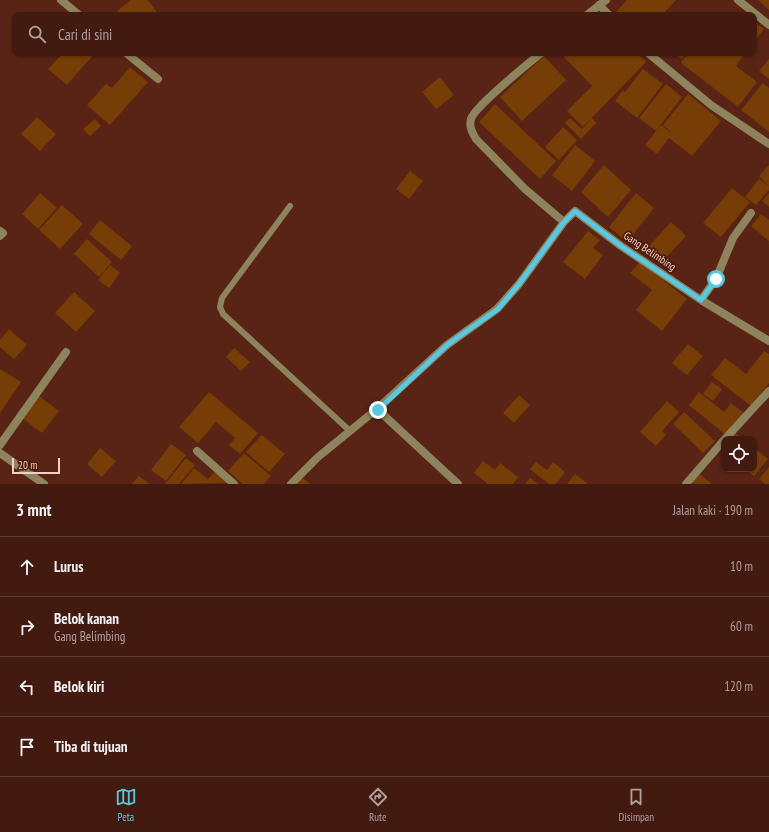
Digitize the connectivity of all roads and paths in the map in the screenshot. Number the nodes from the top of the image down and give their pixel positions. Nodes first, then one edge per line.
1 (61, 0) edge
2 (738, 0) edge
3 (603, 3) edge
4 (75, 12) edge
5 (591, 12) edge
6 (608, 12) edge
7 (752, 12) edge
8 (757, 16) edge
9 (769, 26) edge
10 (130, 56) edge
11 (537, 56) edge
12 (652, 56) edge
13 (158, 79) dead end
14 (769, 144) edge
15 (290, 206) dead end
16 (751, 213) dead end
17 (564, 222) junction
18 (0, 231) edge
19 (0, 236) edge
20 (701, 300) junction
21 (769, 341) edge
22 (66, 352) dead end
23 (769, 391) edge
24 (378, 410) junction
25 (350, 431) junction
26 (727, 436) edge
27 (721, 443) edge
28 (0, 445) edge
29 (197, 451) dead end
30 (0, 453) edge
31 (44, 484) edge
32 (234, 484) edge
33 (291, 484) edge
34 (458, 484) edge
35 (686, 484) edge

1 - 4 street
2 - 7 street
3 - 5 street
3 - 6 street
8 - 9 street
10 - 13 street
11 - 17 street
12 - 14 street
15 - 25 lane
16 - 20 street
17 - 20 street, Gang Belimbing
17 - 24 street
18 - 19 street
20 - 21 street, Gang Belimbing
22 - 28 street
23 - 26 street
24 - 25 street
24 - 34 street
25 - 33 street
27 - 35 street
29 - 32 street
30 - 31 street

